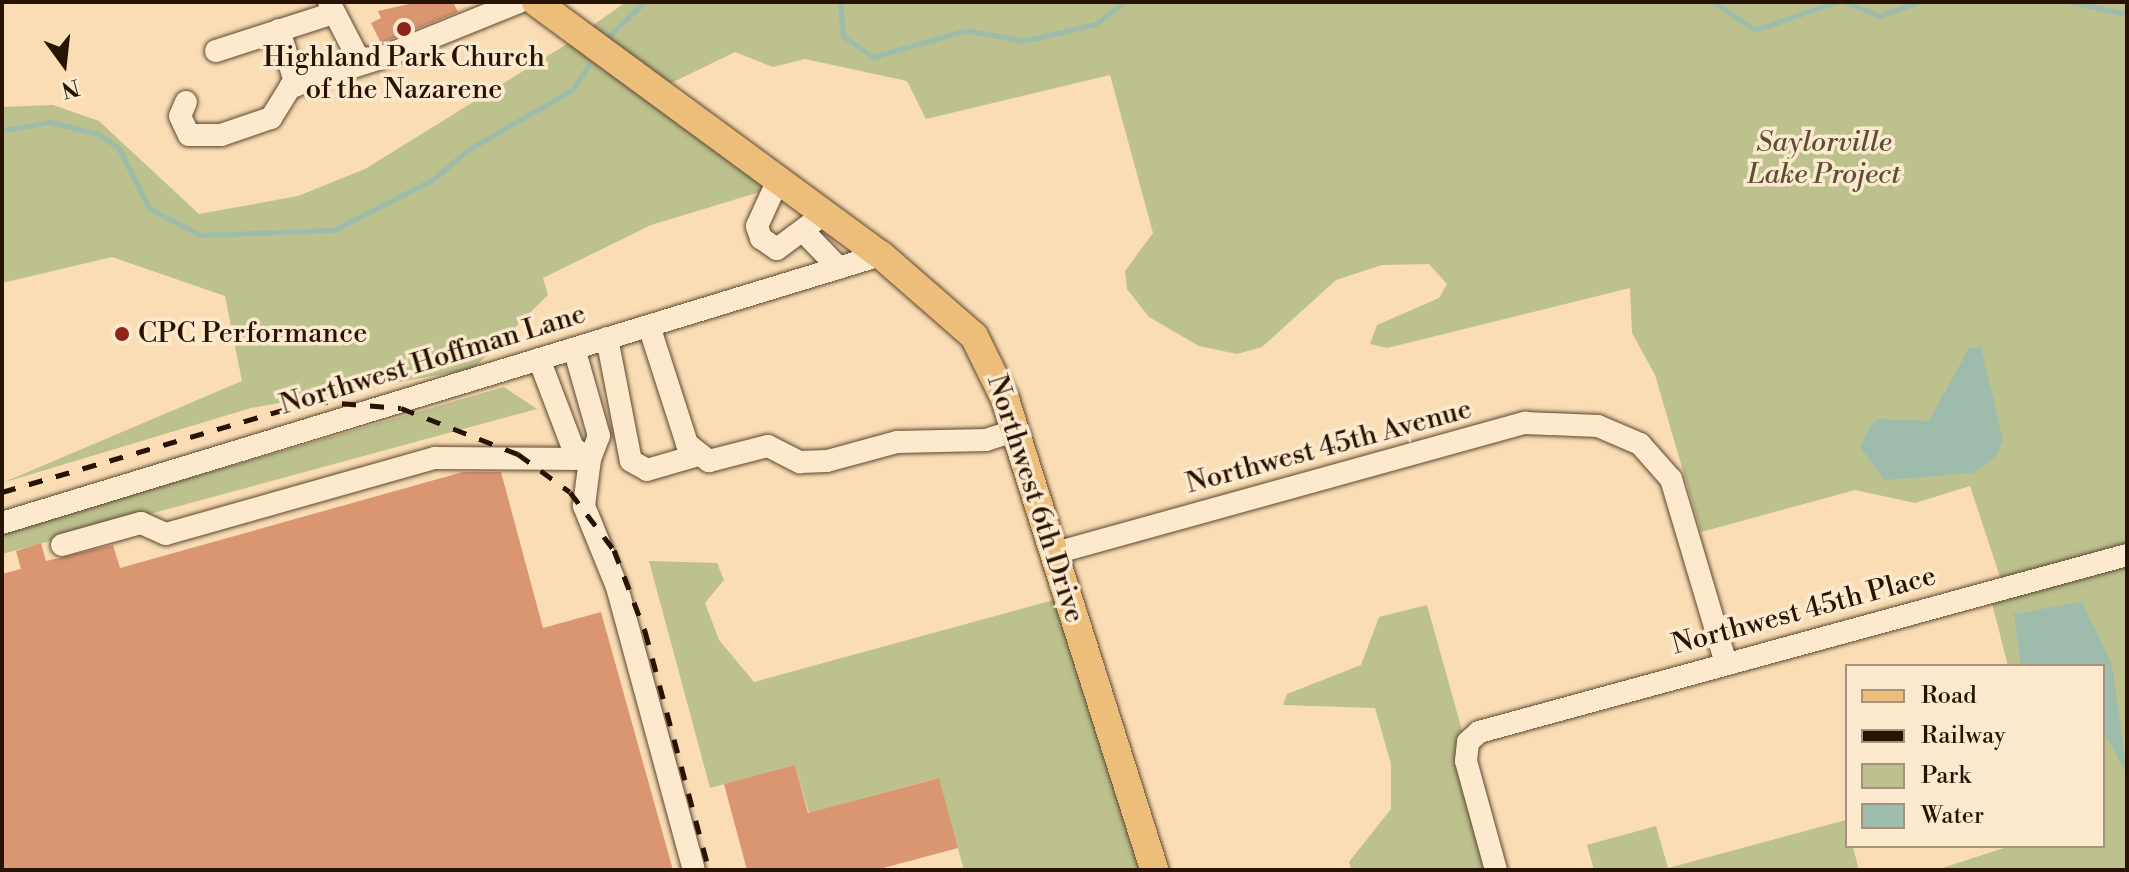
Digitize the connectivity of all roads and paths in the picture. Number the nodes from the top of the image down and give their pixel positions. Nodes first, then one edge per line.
1 (519, 2) edge
2 (536, 2) edge
3 (332, 7) edge
4 (279, 30) junction
5 (216, 51) dead end
6 (378, 59) junction
7 (296, 85) junction
8 (186, 102) dead end
9 (778, 180) junction
10 (815, 224) junction
11 (881, 255) junction
12 (839, 268) junction
13 (649, 326) junction
14 (607, 338) junction
15 (574, 348) junction
16 (539, 359) junction
17 (1016, 430) junction
18 (695, 456) junction
19 (590, 459) junction
20 (2, 523) edge
21 (62, 545) dead end
22 (1055, 553) junction
23 (2127, 555) edge
24 (1726, 664) junction
25 (694, 870) edge
26 (1154, 870) edge
27 (1496, 870) edge

1 - 6 street
2 - 9 main road, Northwest 6th Drive
3 - 4 street
3 - 6 street
4 - 5 street
4 - 7 street
6 - 7 street
7 - 8 street
9 - 10 main road, Northwest 6th Drive
9 - 10 street
10 - 11 main road, Northwest 6th Drive
10 - 12 street
11 - 12 street, Northwest Hoffman Lane
11 - 17 main road, Northwest 6th Drive
12 - 13 street, Northwest Hoffman Lane
13 - 14 street, Northwest Hoffman Lane
13 - 18 street
14 - 15 street, Northwest Hoffman Lane
14 - 18 street
15 - 16 street, Northwest Hoffman Lane
15 - 19 street
16 - 19 street
16 - 20 street, Northwest Hoffman Lane
17 - 18 street
17 - 22 main road, Northwest 6th Drive
19 - 21 street
19 - 25 street
22 - 24 street, Northwest 45th Avenue
22 - 26 main road, Northwest 6th Drive
23 - 24 street, Northwest 45th Place
24 - 27 street, Northwest 45th Place

